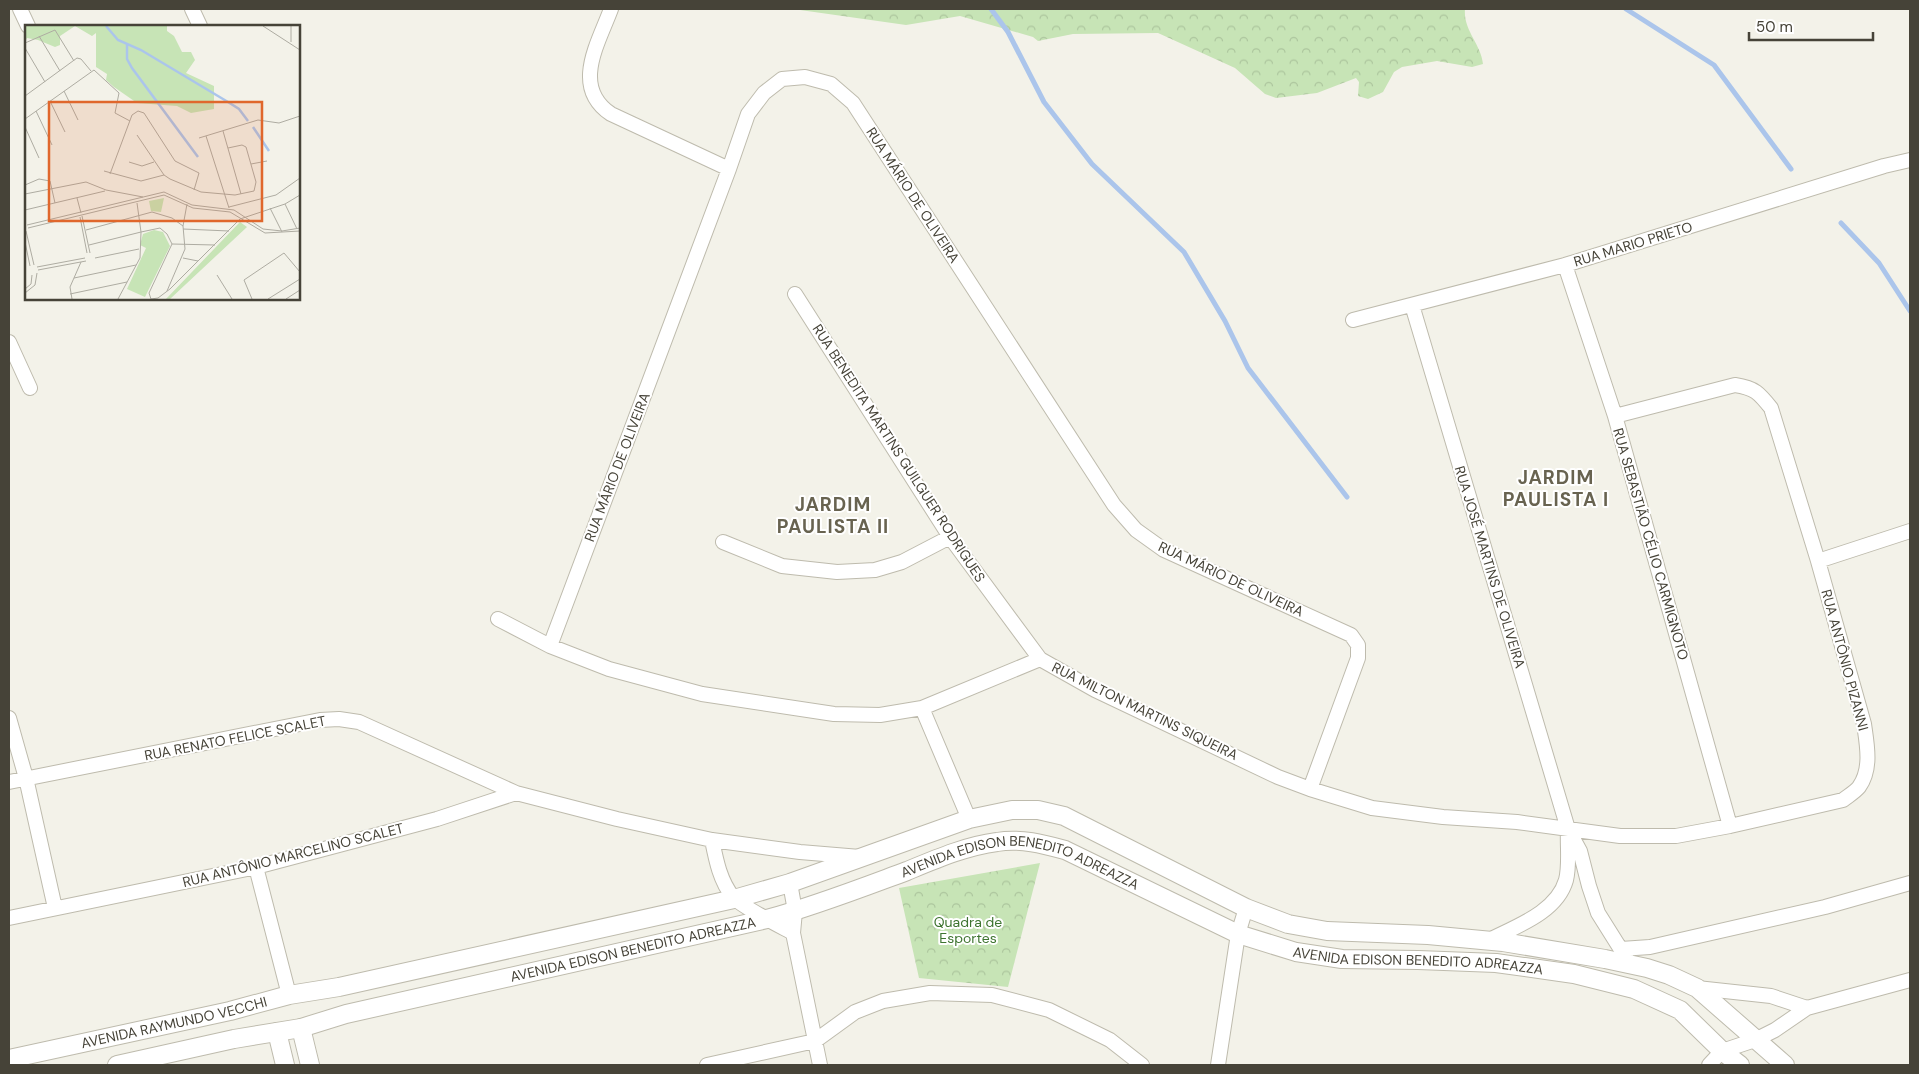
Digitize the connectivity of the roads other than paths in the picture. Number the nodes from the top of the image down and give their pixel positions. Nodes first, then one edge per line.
1 (20, 9) edge
2 (192, 9) edge
3 (611, 9) edge
4 (28, 25) edge
5 (200, 25) edge
6 (1910, 160) edge
7 (729, 169) junction
8 (1564, 265) junction
9 (795, 294) dead end
10 (1412, 305) junction
11 (1353, 320) dead end
12 (9, 342) edge
13 (30, 388) dead end
14 (1615, 416) junction
15 (1910, 531) edge
16 (950, 537) junction
17 (723, 542) dead end
18 (1818, 561) junction
19 (498, 619) dead end
20 (550, 646) junction
21 (1040, 659) junction
22 (922, 708) junction
23 (9, 718) edge
24 (26, 778) junction
25 (9, 782) edge
26 (1310, 789) junction
27 (516, 793) junction
28 (969, 820) junction
29 (1730, 826) junction
30 (1568, 829) junction
31 (712, 840) junction
32 (866, 857) junction
33 (256, 867) junction
34 (790, 883) junction
35 (1910, 883) edge
36 (734, 899) junction
37 (55, 908) junction
38 (1246, 908) junction
39 (795, 911) junction
40 (9, 918) edge
41 (767, 919) junction
42 (793, 933) junction
43 (1238, 934) junction
44 (1489, 940) junction
45 (1621, 949) junction
46 (1630, 964) junction
47 (1910, 980) edge
48 (339, 987) junction
49 (1697, 988) junction
50 (289, 995) junction
51 (1806, 1008) junction
52 (230, 1011) junction
53 (346, 1014) junction
54 (301, 1028) junction
55 (278, 1032) junction
56 (234, 1039) junction
57 (1755, 1040) junction
58 (815, 1041) junction
59 (1722, 1051) junction
60 (9, 1059) edge
61 (116, 1065) edge
62 (284, 1065) edge
63 (310, 1065) edge
64 (707, 1065) edge
65 (820, 1065) edge
66 (1142, 1065) edge
67 (1218, 1065) edge
68 (1710, 1065) edge
69 (1740, 1065) edge
70 (1786, 1065) edge

1 - 4 street
2 - 5 street
3 - 7 street
6 - 8 street, RUA MARIO PRIETO
7 - 20 street, RUA MÁRIO DE OLIVEIRA
7 - 26 street, RUA MÁRIO DE OLIVEIRA
8 - 10 street, RUA MARIO PRIETO
8 - 14 street, RUA SEBASTIÃO CÉLIO CARMIGNOTO
9 - 16 street, RUA BENEDITA MARTINS GUILGUER RODRIGUES
10 - 11 street, RUA MARIO PRIETO
10 - 30 street, RUA JOSÉ MARTINS DE OLIVEIRA
12 - 13 street
14 - 18 street, RUA ANTÔNIO PIZANNI
14 - 29 street, RUA SEBASTIÃO CÉLIO CARMIGNOTO
15 - 18 street
16 - 17 street
16 - 21 street, RUA BENEDITA MARTINS GUILGUER RODRIGUES
18 - 29 street, RUA ANTÔNIO PIZANNI
19 - 20 street, RUA MILTON MARTINS SIQUEIRA
20 - 22 street, RUA MILTON MARTINS SIQUEIRA
21 - 22 street, RUA MILTON MARTINS SIQUEIRA
21 - 26 street, RUA MILTON MARTINS SIQUEIRA
22 - 28 street
23 - 24 street
24 - 25 street, RUA RENATO FELICE SCALET
24 - 27 street, RUA RENATO FELICE SCALET
24 - 37 street
26 - 30 street, RUA MILTON MARTINS SIQUEIRA
27 - 31 street, RUA RENATO FELICE SCALET
27 - 33 street, RUA ANTÔNIO MARCELINO SCALET
28 - 32 street, AVENIDA EDISON BENEDITO ADREAZZA
28 - 38 street, AVENIDA EDISON BENEDITO ADREAZZA
29 - 30 street, RUA ANTÔNIO PIZANNI
30 - 44 street, RUA JOSÉ MARTINS DE OLIVEIRA
30 - 45 street, RUA JOSÉ MARTINS DE OLIVEIRA
31 - 32 street, RUA RENATO FELICE SCALET
31 - 36 street
32 - 34 street, AVENIDA EDISON BENEDITO ADREAZZA
33 - 37 street, RUA ANTÔNIO MARCELINO SCALET
33 - 50 street
34 - 36 street, AVENIDA EDISON BENEDITO ADREAZZA
34 - 39 street
35 - 45 street
36 - 41 street
36 - 48 street, AVENIDA EDISON BENEDITO ADREAZZA
37 - 40 street, RUA ANTÔNIO MARCELINO SCALET
38 - 43 street
38 - 44 street, AVENIDA EDISON BENEDITO ADREAZZA
39 - 41 street, AVENIDA EDISON BENEDITO ADREAZZA
39 - 42 street
39 - 43 street, AVENIDA EDISON BENEDITO ADREAZZA
41 - 42 street
41 - 53 street, AVENIDA EDISON BENEDITO ADREAZZA
42 - 58 street
43 - 59 street, AVENIDA EDISON BENEDITO ADREAZZA
43 - 67 street
44 - 46 street, AVENIDA EDISON BENEDITO ADREAZZA
45 - 46 street, RUA JOSÉ MARTINS DE OLIVEIRA
46 - 49 street, AVENIDA EDISON BENEDITO ADREAZZA
47 - 51 street
48 - 50 street, AVENIDA RAYMUNDO VECCHI
48 - 53 street
49 - 51 street
49 - 57 street, AVENIDA EDISON BENEDITO ADREAZZA
50 - 52 street, AVENIDA RAYMUNDO VECCHI
51 - 57 street
52 - 56 street
52 - 60 street, AVENIDA RAYMUNDO VECCHI
53 - 54 street, AVENIDA EDISON BENEDITO ADREAZZA
54 - 55 street, AVENIDA EDISON BENEDITO ADREAZZA
54 - 63 street
55 - 56 street
55 - 62 street
56 - 61 street
57 - 59 street
57 - 70 street, AVENIDA EDISON BENEDITO ADREAZZA
58 - 64 street
58 - 65 street
58 - 66 street
59 - 68 street
59 - 69 street, AVENIDA EDISON BENEDITO ADREAZZA

